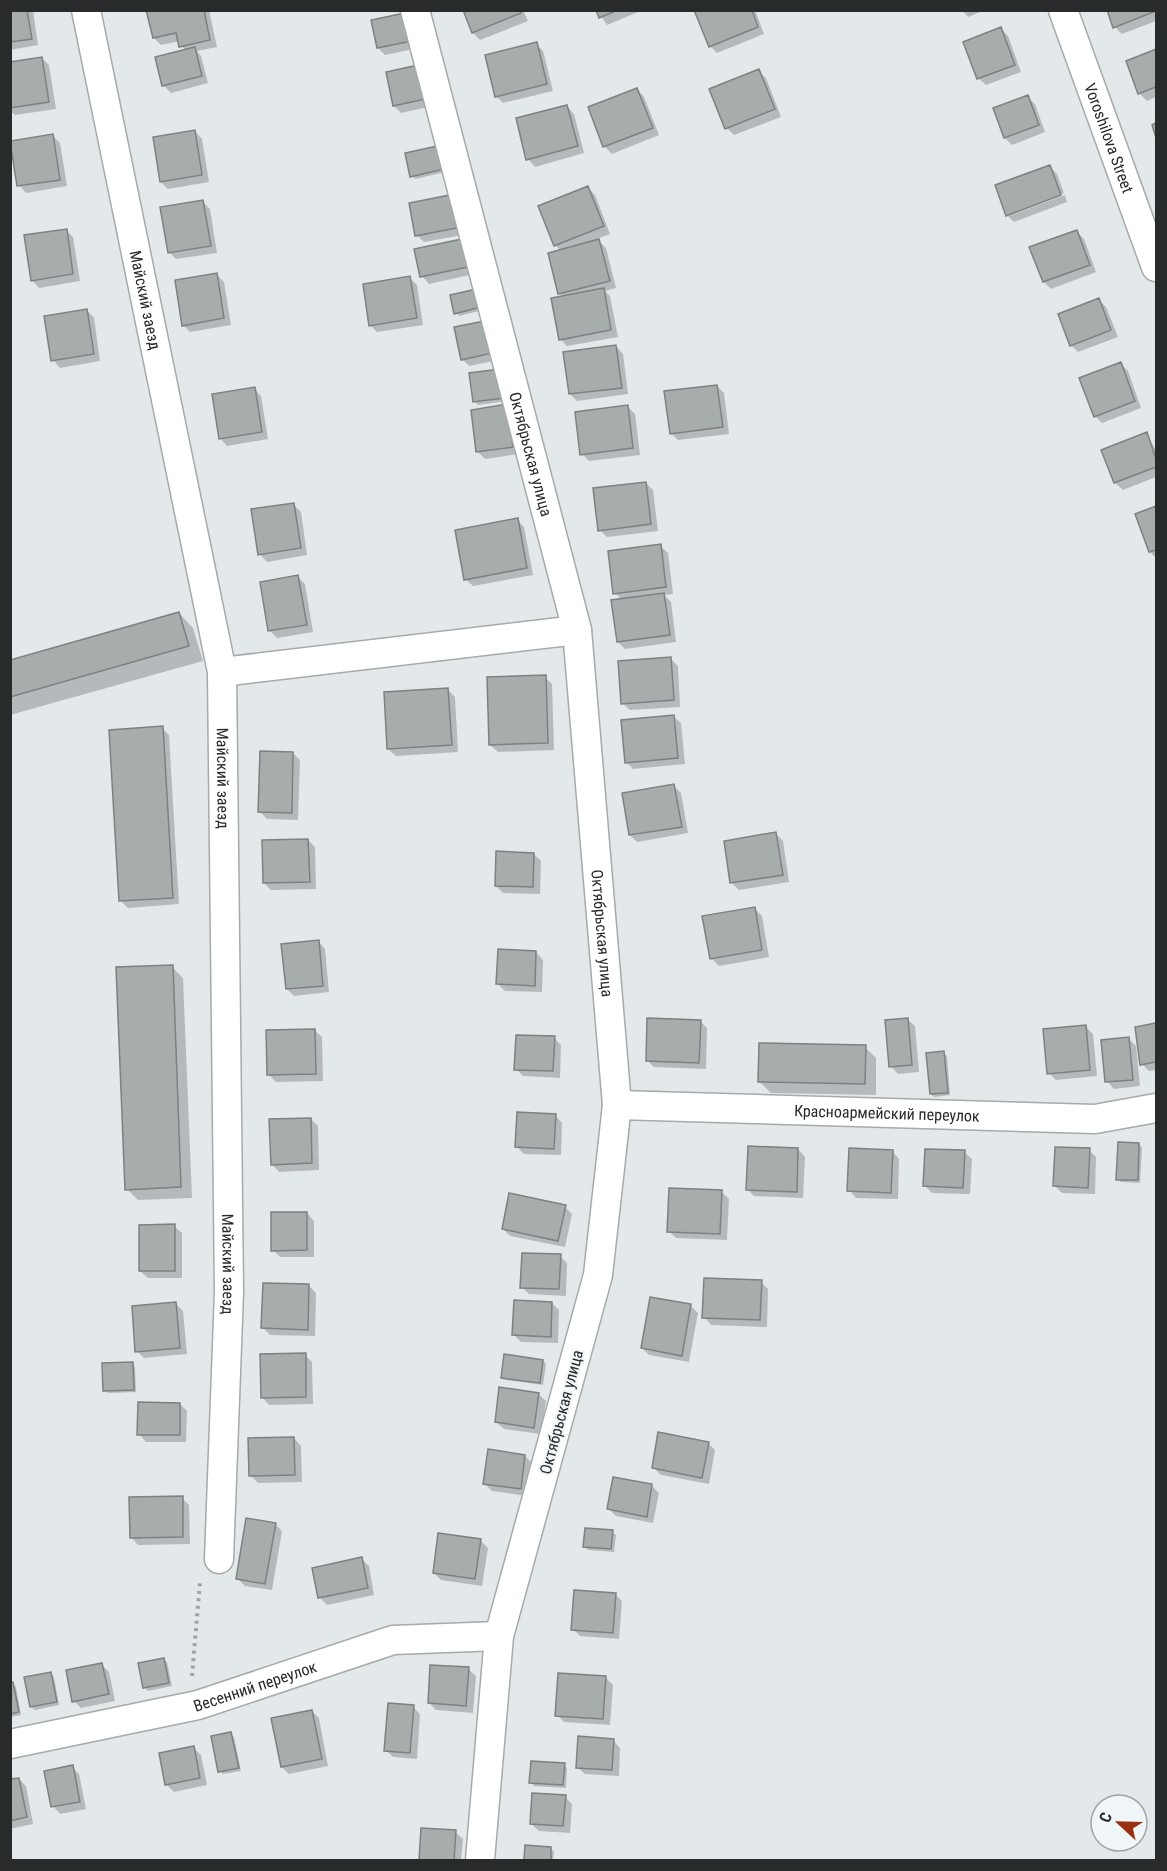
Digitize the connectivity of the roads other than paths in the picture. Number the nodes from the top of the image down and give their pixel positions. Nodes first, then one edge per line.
1 (86, 10) edge
2 (415, 10) edge
3 (1062, 10) edge
4 (1156, 267) edge
5 (577, 630) junction
6 (222, 672) junction
7 (617, 1106) junction
8 (1156, 1108) edge
9 (219, 1559) road end
10 (499, 1636) junction
11 (10, 1744) edge
12 (480, 1860) edge

1 - 6 street, Майский заезд
2 - 5 street, Октябрьская улица
3 - 4 street, Voroshilova Street
5 - 6 street
5 - 7 street, Октябрьская улица
6 - 9 street, Майский заезд
7 - 8 street, Красноармейский переулок
7 - 10 street, Октябрьская улица
10 - 11 street, Весенний переулок
10 - 12 street, Октябрьская улица

